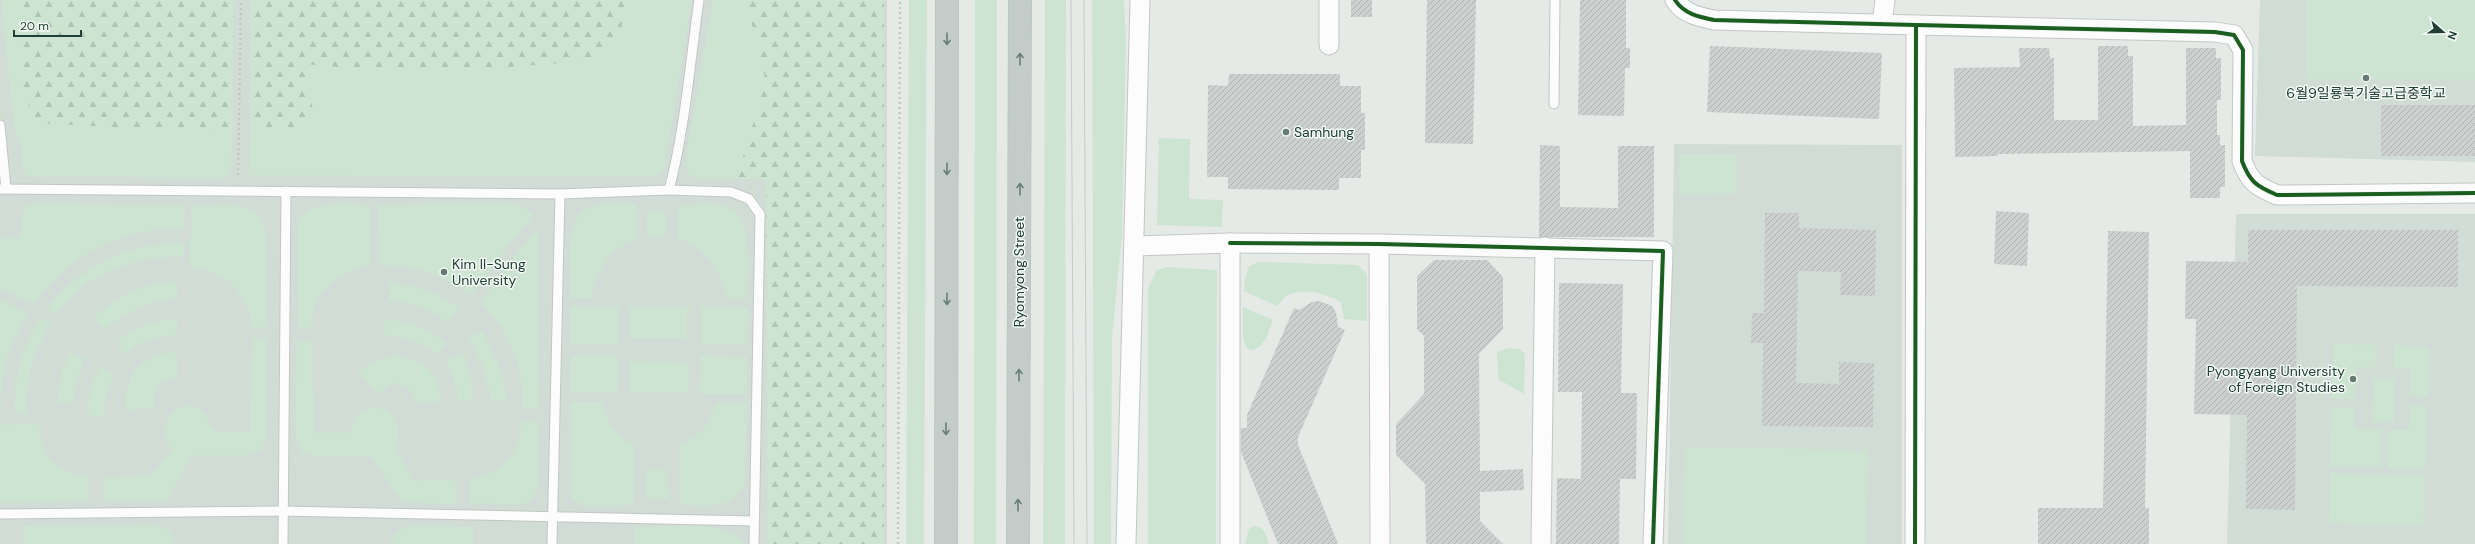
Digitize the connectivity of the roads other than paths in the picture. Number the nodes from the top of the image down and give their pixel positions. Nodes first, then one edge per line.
1 (699, 0) edge
2 (947, 0) edge
3 (1020, 0) edge
4 (1140, 0) edge
5 (1330, 0) edge
6 (1555, 0) edge
7 (1675, 0) edge
8 (1884, 0) edge
9 (1882, 24) junction
10 (1916, 25) junction
11 (1329, 45) dead end
12 (1554, 104) dead end
13 (0, 125) edge
14 (3, 189) edge
15 (669, 190) junction
16 (286, 191) junction
17 (2475, 193) edge
18 (560, 194) junction
19 (1230, 243) junction
20 (1379, 244) junction
21 (1135, 246) junction
22 (1545, 248) junction
23 (282, 512) junction
24 (0, 514) edge
25 (552, 515) junction
26 (754, 521) junction
27 (282, 544) edge
28 (552, 544) edge
29 (754, 544) edge
30 (946, 544) edge
31 (1018, 544) edge
32 (1126, 544) edge
33 (1230, 544) edge
34 (1380, 544) edge
35 (1542, 544) edge
36 (1653, 544) edge
37 (1916, 544) edge

1 - 15 lane
2 -> 30 highway
31 -> 3 highway, Ryomyong Street
4 - 21 street
5 - 11 street
6 - 12 lane
7 - 9 street
8 - 9 street
9 - 10 street
10 - 17 street
10 - 37 street
13 - 14 lane
14 - 16 lane
15 - 18 lane
15 - 26 lane
16 - 18 lane
16 - 23 lane
18 - 25 lane
19 - 20 street
19 - 21 street
19 - 33 street
20 - 22 street
20 - 34 street
21 - 32 street
22 - 35 street
22 - 36 street
23 - 24 lane
23 - 25 lane
23 - 27 lane
25 - 26 lane
25 - 28 lane
26 - 29 lane

